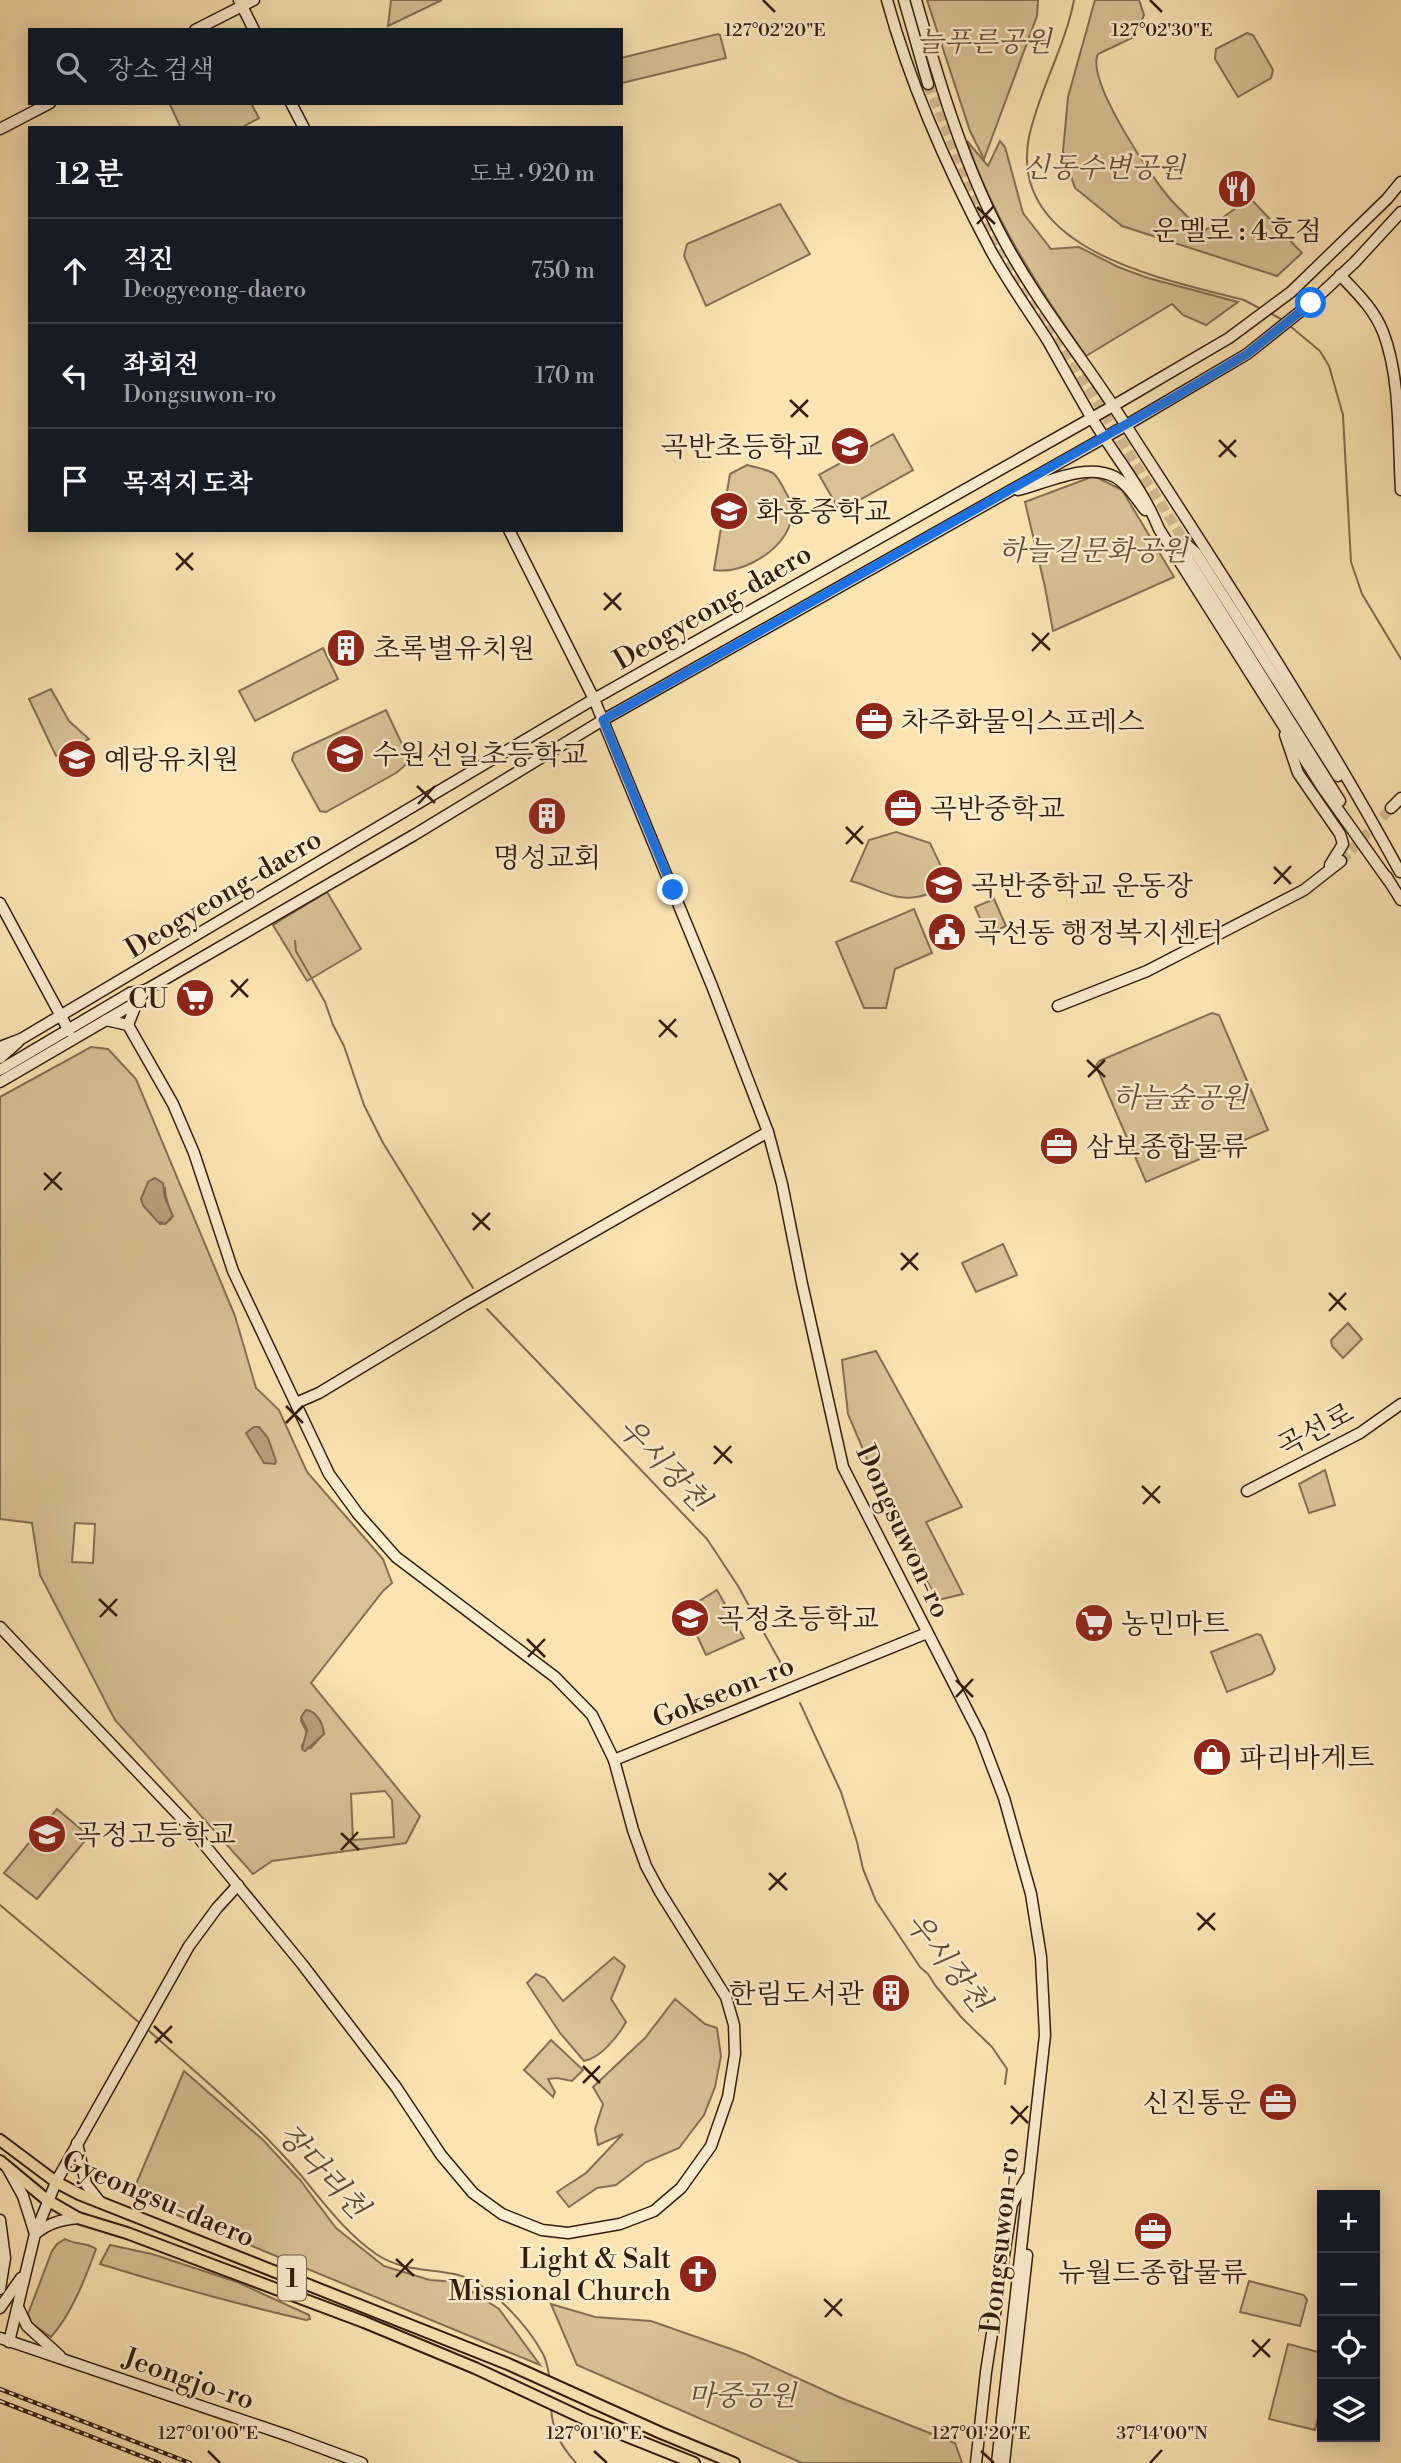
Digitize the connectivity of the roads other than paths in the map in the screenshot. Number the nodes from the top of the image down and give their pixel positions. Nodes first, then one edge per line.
1 (254, 0) edge
2 (887, 0) edge
3 (904, 0) edge
4 (916, 0) edge
5 (240, 3) edge
6 (198, 28) edge
7 (253, 28) edge
8 (928, 84) tunnel mouth
9 (46, 105) edge
10 (292, 105) edge
11 (303, 126) edge
12 (0, 129) edge
13 (1401, 183) edge
14 (1401, 212) edge
15 (1340, 275) junction
16 (1113, 406) junction
17 (1092, 418) junction
18 (1125, 426) junction
19 (1104, 437) junction
20 (1401, 490) edge
21 (1004, 493) junction
22 (1159, 529) junction
23 (510, 532) edge
24 (594, 699) junction
25 (1279, 718) junction
26 (603, 720) junction
27 (1401, 798) edge
28 (1391, 808) tunnel mouth
29 (1341, 861) tunnel mouth
30 (1401, 873) edge
31 (1322, 876) junction
32 (1388, 880) junction
33 (1401, 900) edge
34 (0, 903) edge
35 (146, 990) junction
36 (136, 1002) junction
37 (1058, 1006) dead end
38 (60, 1015) junction
39 (106, 1020) junction
40 (128, 1025) junction
41 (69, 1031) junction
42 (21, 1039) junction
43 (0, 1046) edge
44 (0, 1058) edge
45 (0, 1070) edge
46 (0, 1082) edge
47 (768, 1132) junction
48 (296, 1403) junction
49 (1401, 1404) edge
50 (1247, 1491) dead end
51 (0, 1627) edge
52 (927, 1633) junction
53 (614, 1760) junction
54 (239, 1885) junction
55 (0, 2140) edge
56 (77, 2143) junction
57 (3, 2164) edge
58 (1030, 2171) junction
59 (56, 2182) junction
60 (47, 2200) junction
61 (100, 2203) junction
62 (78, 2218) junction
63 (0, 2220) edge
64 (35, 2234) junction
65 (26, 2272) junction
66 (0, 2289) edge
67 (18, 2306) junction
68 (0, 2308) edge
69 (5, 2340) edge
70 (65, 2361) junction
71 (362, 2463) edge
72 (694, 2463) edge
73 (734, 2463) edge
74 (976, 2463) edge
75 (997, 2463) edge
76 (1004, 2463) edge

1 - 5 main road
2 - 17 main road
3 - 8 main road
4 - 16 main road
5 - 6 main road
5 - 7 main road
9 - 12 main road
10 - 11 main road
13 - 16 main road, Deogyeong-daero
14 - 15 main road, Deogyeong-daero
15 - 18 main road, Deogyeong-daero
15 - 20 main road
16 - 17 main road, Deogyeong-daero
16 - 18 main road
17 - 19 main road
17 - 24 main road, Deogyeong-daero
18 - 19 main road, Deogyeong-daero
18 - 30 main road
19 - 21 main road, Deogyeong-daero
19 - 22 main road
21 - 22 main road
21 - 26 main road, Deogyeong-daero
22 - 25 main road
23 - 24 main road, Dongsuwon-ro
24 - 26 main road, Dongsuwon-ro
24 - 38 main road, Deogyeong-daero
25 - 31 main road
25 - 32 main road
26 - 35 main road, Deogyeong-daero
26 - 47 main road, Dongsuwon-ro
27 - 28 main road
29 - 31 main road
30 - 32 main road
31 - 37 main road
32 - 33 main road
34 - 38 main road
35 - 36 main road, Deogyeong-daero
35 - 41 main road, Deogyeong-daero
36 - 39 main road, Deogyeong-daero
36 - 40 main road
38 - 41 main road
38 - 42 main road, Deogyeong-daero
39 - 40 main road
39 - 46 main road, Deogyeong-daero
40 - 48 main road
41 - 45 main road, Deogyeong-daero
42 - 43 main road, Deogyeong-daero
42 - 44 main road, Deogyeong-daero
47 - 48 main road
47 - 52 main road, Dongsuwon-ro
48 - 53 main road
49 - 50 main road, 곡선로
51 - 54 main road
52 - 53 main road, Gokseon-ro
52 - 58 main road, Dongsuwon-ro
53 - 54 main road
54 - 56 main road
55 - 59 main road, Gyeongsu-daero / 1
56 - 59 main road
56 - 61 main road
57 - 60 main road, Gyeongsu-daero / 1
57 - 64 main road
58 - 74 main road
58 - 75 main road, Dongsuwon-ro
58 - 76 main road
59 - 60 main road
59 - 61 main road, Gyeongsu-daero / 1
60 - 62 main road, Gyeongsu-daero / 1
60 - 64 main road
61 - 73 main road, Gyeongsu-daero / 1
62 - 64 main road
62 - 72 main road, Gyeongsu-daero / 1
63 - 66 main road
64 - 65 main road
65 - 67 main road
65 - 68 main road
67 - 69 main road
67 - 70 main road
69 - 70 main road, Jeongjo-ro
70 - 71 main road, Jeongjo-ro

